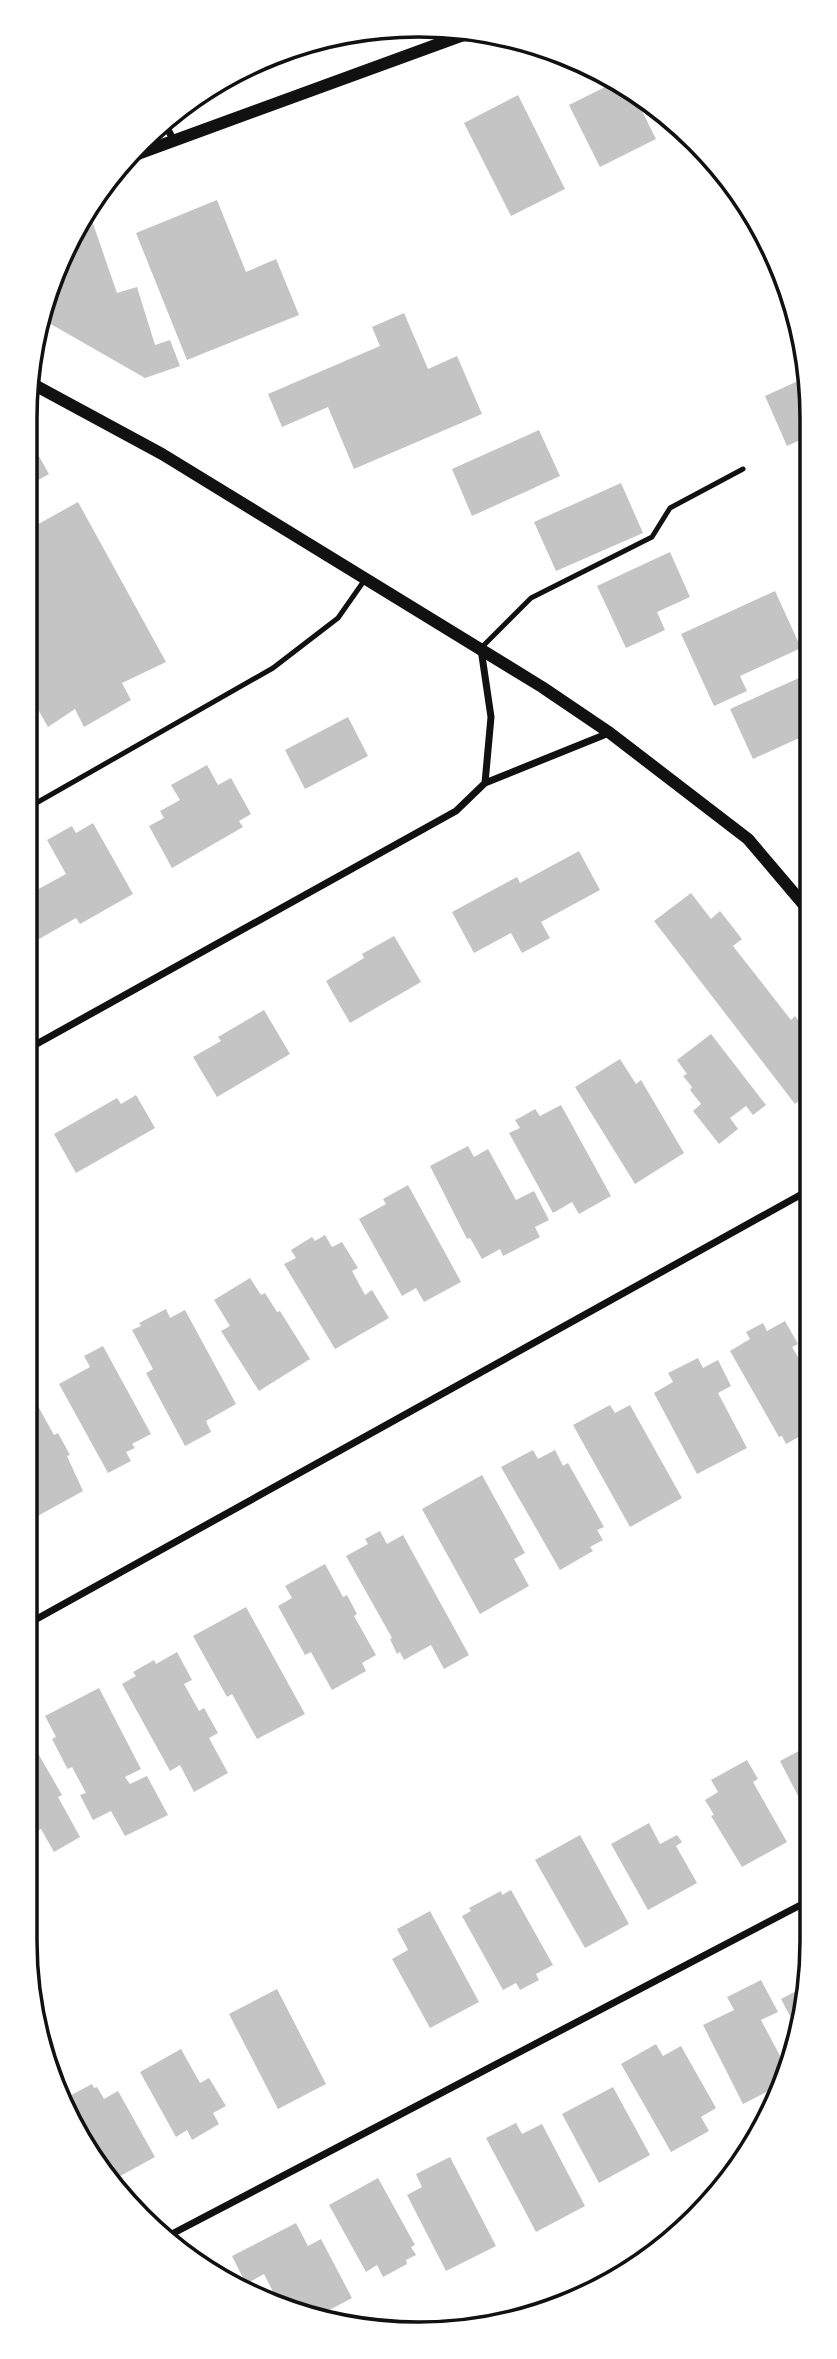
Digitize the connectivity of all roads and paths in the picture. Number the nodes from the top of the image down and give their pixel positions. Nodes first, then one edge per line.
1 (453, 39) edge
2 (168, 130) edge
3 (174, 141) junction
4 (148, 150) edge
5 (39, 387) edge
6 (743, 469) dead end
7 (366, 578) junction
8 (481, 649) junction
9 (610, 733) junction
10 (485, 783) junction
11 (37, 803) edge
12 (800, 900) edge
13 (37, 1044) edge
14 (800, 1195) edge
15 (37, 1619) edge
16 (800, 1905) edge
17 (173, 2233) edge

1 - 3 street
2 - 3 street
3 - 4 street
5 - 7 street
6 - 8 lane
7 - 8 street
7 - 11 lane
8 - 9 street
8 - 10 street
9 - 10 street
9 - 12 street
10 - 13 street
14 - 15 street
16 - 17 street

